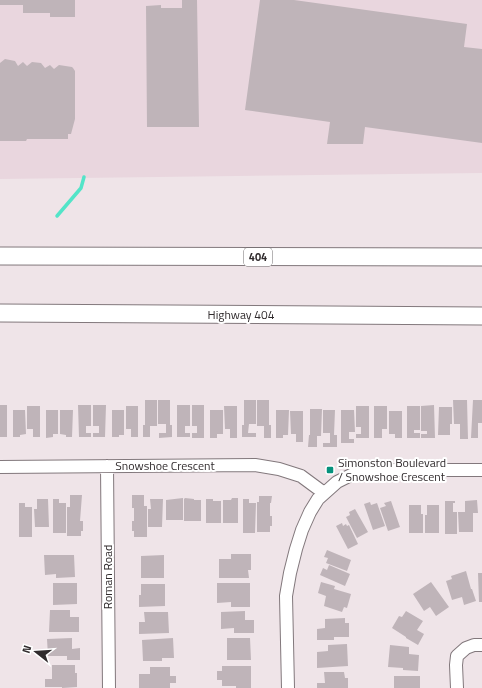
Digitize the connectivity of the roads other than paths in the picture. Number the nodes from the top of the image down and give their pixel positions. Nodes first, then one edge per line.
1 (0, 256) edge
2 (482, 257) edge
3 (0, 313) edge
4 (482, 316) edge
5 (108, 466) junction
6 (0, 467) edge
7 (482, 470) edge
8 (324, 493) junction
9 (482, 645) edge
10 (109, 688) edge
11 (288, 688) edge
12 (457, 688) edge

1 - 2 highway, 404
3 - 4 highway, Highway 404
5 - 6 street, Snowshoe Crescent
5 - 8 street, Snowshoe Crescent
5 - 10 street, Roman Road
7 - 8 street
8 - 11 street
9 - 12 street

